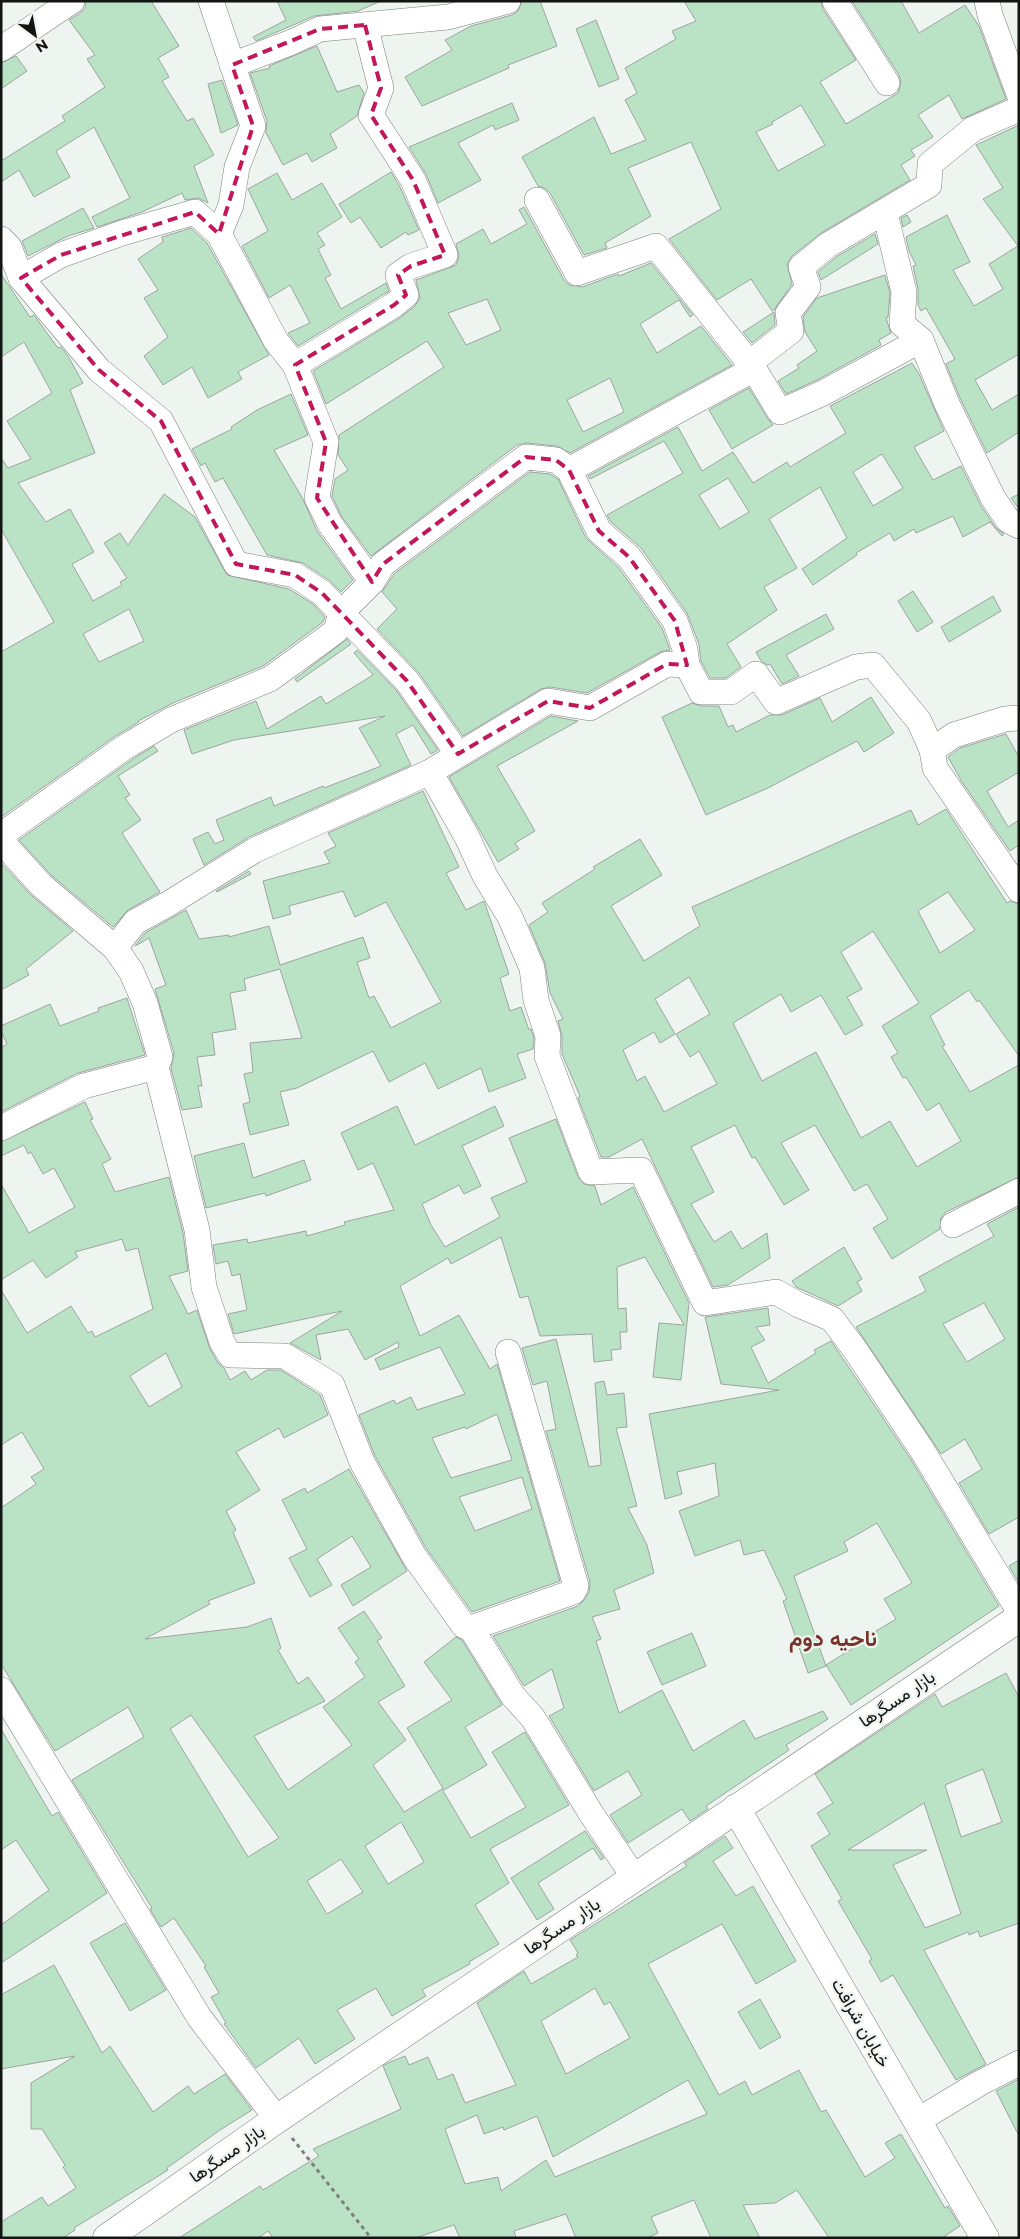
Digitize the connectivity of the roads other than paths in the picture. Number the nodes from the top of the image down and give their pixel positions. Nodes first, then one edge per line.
1 (72, 1) edge
2 (210, 1) edge
3 (508, 1) edge
4 (835, 1) edge
5 (987, 1) edge
6 (365, 25) junction
7 (1, 49) edge
8 (232, 65) junction
9 (887, 83) dead end
10 (1019, 94) edge
11 (1019, 109) edge
12 (537, 200) dead end
13 (885, 212) junction
14 (219, 234) junction
15 (1, 239) edge
16 (21, 278) junction
17 (922, 340) junction
18 (295, 364) junction
19 (754, 369) junction
20 (569, 470) junction
21 (1019, 526) edge
22 (372, 582) junction
23 (341, 613) junction
24 (687, 664) junction
25 (1019, 718) edge
26 (932, 750) junction
27 (458, 754) junction
28 (430, 772) junction
29 (1, 835) edge
30 (1, 841) edge
31 (1019, 890) edge
32 (115, 948) junction
33 (156, 1067) junction
34 (1, 1128) edge
35 (1019, 1191) edge
36 (953, 1225) dead end
37 (508, 1352) dead end
38 (1019, 1611) edge
39 (1019, 1618) edge
40 (471, 1628) junction
41 (1, 1690) edge
42 (736, 1808) junction
43 (634, 1877) junction
44 (1019, 2063) edge
45 (277, 2119) junction
46 (917, 2121) junction
47 (107, 2238) edge
48 (985, 2238) edge

1 - 7 street
2 - 8 street
3 - 6 street
4 - 9 street
5 - 10 street
6 - 8 street
6 - 18 street
8 - 14 street
11 - 13 street
12 - 19 street
13 - 17 street
13 - 19 street
14 - 16 street
14 - 18 street
15 - 16 street
16 - 23 street
17 - 19 street
17 - 21 street
18 - 22 street
19 - 20 street
20 - 22 street
20 - 24 street
22 - 23 street
23 - 27 street
23 - 29 street
24 - 26 street
24 - 27 street
25 - 26 street
26 - 31 street
27 - 28 street
28 - 32 street
28 - 38 street
30 - 32 street
32 - 33 street
33 - 34 street
33 - 40 street
35 - 36 street
37 - 40 street
39 - 42 street, بازار مسگرها
40 - 43 street
41 - 45 street
42 - 43 street, بازار مسگرها
42 - 46 street, خیابان شرافت
43 - 45 street, بازار مسگرها
44 - 46 street
45 - 47 street, بازار مسگرها
46 - 48 street, خیابان شرافت

